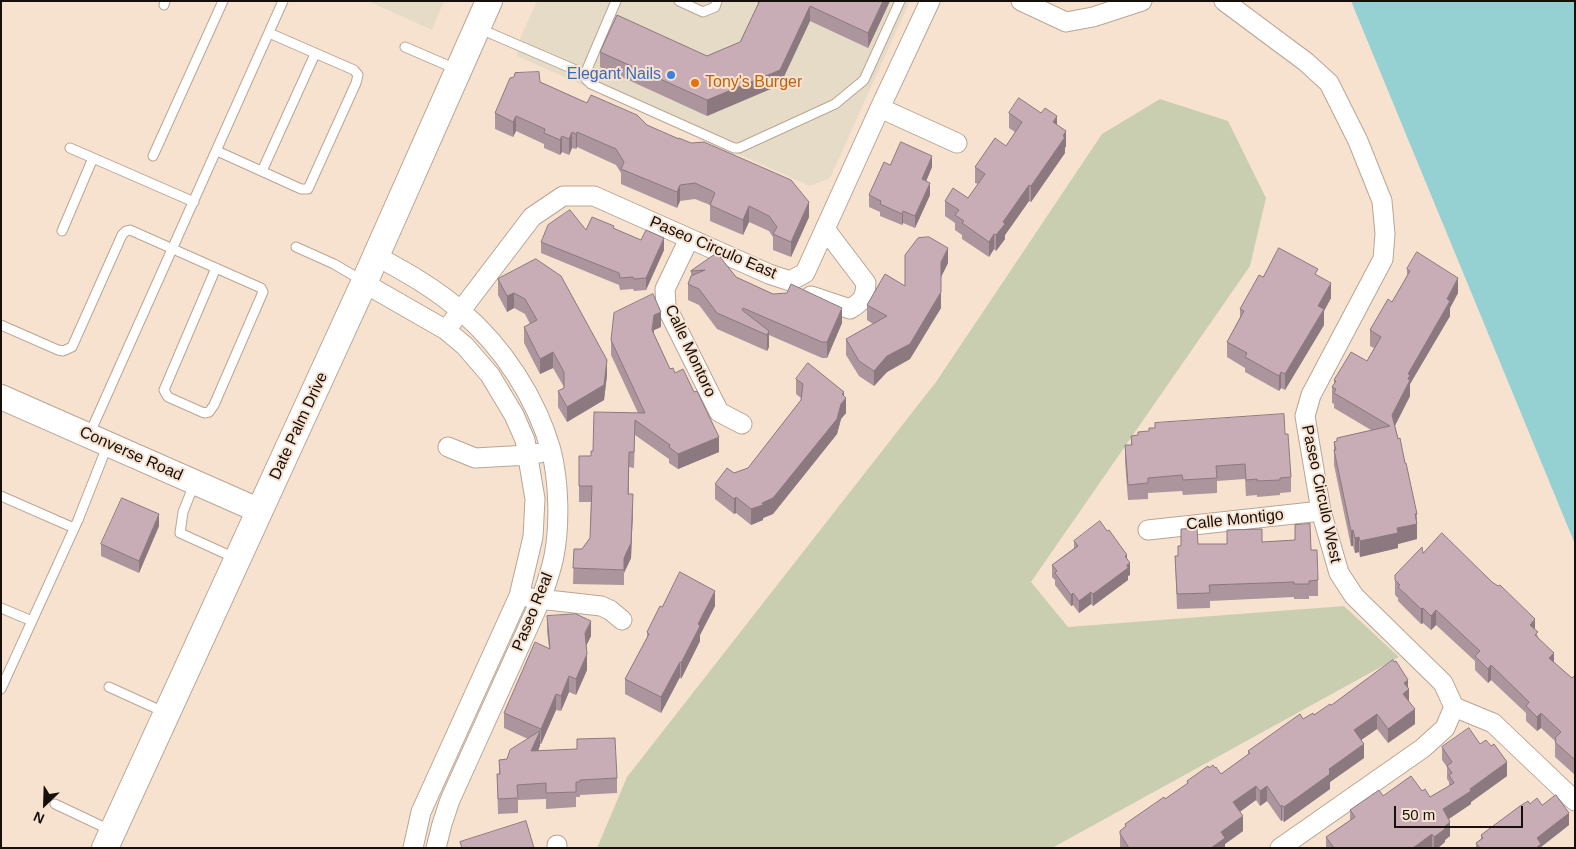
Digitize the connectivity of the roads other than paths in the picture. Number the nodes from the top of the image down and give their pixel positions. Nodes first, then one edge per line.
1 (223, 1) edge
2 (283, 1) edge
3 (489, 1) edge
4 (616, 1) edge
5 (678, 1) edge
6 (718, 1) edge
7 (900, 1) edge
8 (930, 1) edge
9 (1020, 1) edge
10 (1142, 1) edge
11 (1224, 1) edge
12 (477, 28) junction
13 (269, 33) junction
14 (405, 47) dead end
15 (316, 54) junction
16 (458, 70) junction
17 (585, 74) junction
18 (880, 108) junction
19 (957, 143) dead end
20 (70, 148) dead end
21 (217, 151) junction
22 (153, 156) dead end
23 (93, 158) junction
24 (262, 171) junction
25 (194, 202) junction
26 (825, 229) junction
27 (62, 231) dead end
28 (689, 239) junction
29 (296, 247) dead end
30 (173, 248) junction
31 (376, 256) junction
32 (216, 268) junction
33 (790, 281) junction
34 (364, 283) junction
35 (461, 311) junction
36 (1, 325) edge
37 (446, 330) junction
38 (1, 397) edge
39 (742, 424) dead end
40 (98, 439) junction
41 (448, 447) dead end
42 (551, 450) junction
43 (528, 455) junction
44 (196, 482) junction
45 (1, 496) edge
46 (260, 510) junction
47 (1322, 511) junction
48 (74, 528) junction
49 (1148, 530) dead end
50 (238, 560) junction
51 (519, 596) junction
52 (541, 599) junction
53 (1, 608) edge
54 (622, 620) dead end
55 (32, 621) junction
56 (2, 686) edge
57 (109, 687) dead end
58 (1454, 707) junction
59 (167, 713) junction
60 (448, 749) junction
61 (469, 758) junction
62 (1575, 802) edge
63 (54, 804) dead end
64 (109, 839) edge
65 (413, 848) edge
66 (436, 848) edge
67 (1280, 848) edge

1 - 22 lane
2 - 13 lane
3 - 12 main road, Date Palm Drive
4 - 17 lane
5 - 6 lane
7 - 17 lane
8 - 18 street, Paseo Circulo East
9 - 10 street
11 - 47 street, Paseo Circulo West
12 - 16 main road, Date Palm Drive
12 - 17 lane
13 - 15 lane
13 - 21 lane
14 - 16 lane
15 - 24 lane
15 - 24 lane
16 - 31 main road, Date Palm Drive
18 - 19 street
18 - 26 street, Paseo Circulo East
20 - 23 lane
21 - 24 lane
21 - 25 lane
23 - 25 lane
23 - 27 lane
25 - 30 lane
26 - 33 street, Paseo Circulo East
26 - 33 street
28 - 33 street, Paseo Circulo East
28 - 35 street, Paseo Circulo East
28 - 39 street, Calle Montoro
29 - 34 lane
30 - 32 lane
30 - 36 lane
30 - 40 lane
31 - 34 main road, Date Palm Drive
31 - 35 street, Paseo Real
32 - 32 lane
34 - 37 street, Paseo Real
34 - 46 main road, Date Palm Drive
35 - 37 street, Paseo Circulo East
35 - 42 street, Paseo Real
37 - 43 street, Paseo Real
38 - 40 street, Converse Road
40 - 44 street, Converse Road
40 - 48 lane
41 - 43 street
42 - 43 street
42 - 52 street, Paseo Real
43 - 51 street, Paseo Real
44 - 46 street, Converse Road
44 - 50 lane
45 - 48 lane
46 - 50 main road, Date Palm Drive
47 - 49 street, Calle Montigo
47 - 58 street, Paseo Circulo West
48 - 55 lane
50 - 59 main road, Date Palm Drive
51 - 52 street
51 - 60 street, Paseo Real
52 - 54 street
52 - 61 street, Paseo Real
53 - 55 lane
55 - 56 lane
57 - 59 lane
58 - 62 street
58 - 67 street
59 - 64 main road, Date Palm Drive
60 - 61 street
60 - 65 street, Paseo Real
61 - 66 street, Paseo Real
63 - 64 lane

